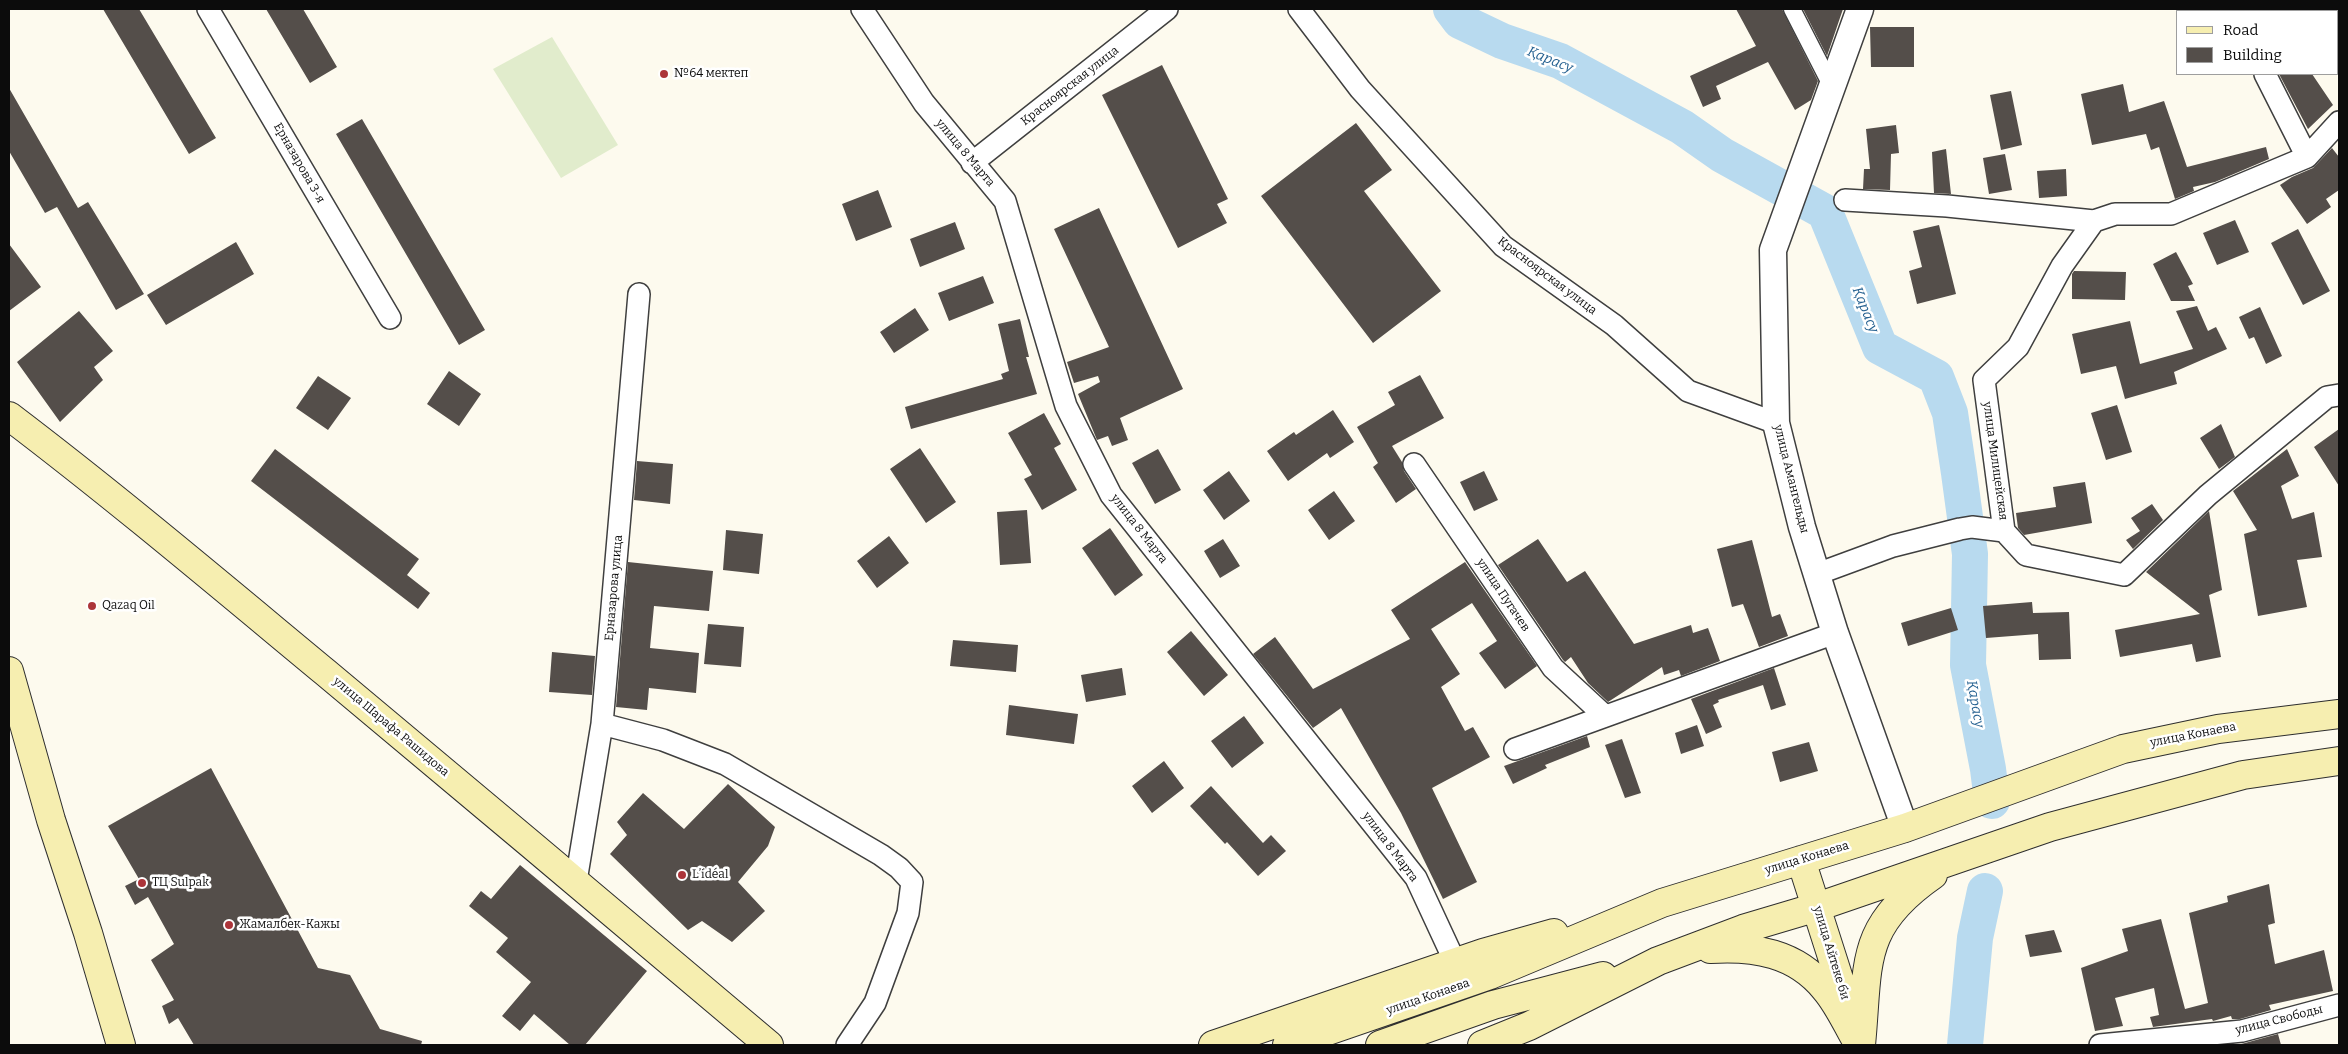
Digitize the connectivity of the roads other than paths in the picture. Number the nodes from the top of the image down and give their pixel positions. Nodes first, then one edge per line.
1 (208, 9) edge
2 (862, 9) edge
3 (1167, 9) edge
4 (1299, 9) edge
5 (1792, 9) edge
6 (1860, 9) edge
7 (2265, 75) edge
8 (1833, 89) junction
9 (2339, 122) edge
10 (2307, 157) junction
11 (972, 163) junction
12 (1845, 200) dead end
13 (2094, 221) junction
14 (639, 294) dead end
15 (390, 318) dead end
16 (2339, 395) edge
17 (9, 416) edge
18 (1776, 423) junction
19 (1414, 464) dead end
20 (2004, 530) junction
21 (1817, 574) junction
22 (1835, 633) junction
23 (9, 671) edge
24 (2339, 714) edge
25 (1605, 716) junction
26 (602, 724) junction
27 (1516, 749) dead end
28 (2339, 761) edge
29 (1904, 828) junction
30 (1956, 859) junction
31 (1801, 860) junction
32 (576, 881) junction
33 (1662, 903) junction
34 (1817, 907) junction
35 (1684, 952) junction
36 (1454, 962) junction
37 (1658, 962) junction
38 (2339, 1005) edge
39 (121, 1045) edge
40 (769, 1045) edge
41 (847, 1045) edge
42 (1213, 1045) edge
43 (1287, 1045) edge
44 (1380, 1045) edge
45 (1482, 1045) edge
46 (1860, 1045) edge
47 (2100, 1045) edge

1 - 15 street, Ерназарова 3-я
2 - 11 street, улица 8 Марта
3 - 11 street, Красноярская улица
4 - 18 street, Красноярская улица
5 - 8 street
6 - 8 street, улица Амангельды
7 - 10 street
8 - 18 street, улица Амангельды
9 - 10 street
10 - 13 street
11 - 36 street, улица 8 Марта
12 - 13 street
13 - 20 street, улица Милицейская
14 - 26 street, Ерназарова улица
16 - 20 street, улица Милицейская
17 - 32 main road, улица Шарафа Рашидова
18 - 21 street, улица Амангельды
19 - 25 street, улица Пугачев
20 - 21 street
21 - 22 street, улица Амангельды
22 - 25 street
22 - 29 street, улица Амангельды
23 - 39 main road
24 - 29 main road, улица Конаева
25 - 27 street
26 - 32 street, Ерназарова улица
26 - 41 street
28 - 30 main road
29 - 31 main road, улица Конаева
30 - 34 main road
30 - 46 main road
31 - 33 main road, улица Конаева
31 - 34 main road, улица Айтеке би
32 - 40 main road, улица Шарафа Рашидова
33 - 36 main road
33 - 43 main road, улица Конаева
34 - 35 main road
34 - 46 main road, улица Айтеке би
35 - 37 main road
35 - 46 main road
36 - 42 main road
37 - 44 main road
37 - 45 main road
38 - 47 street, улица Свободы

